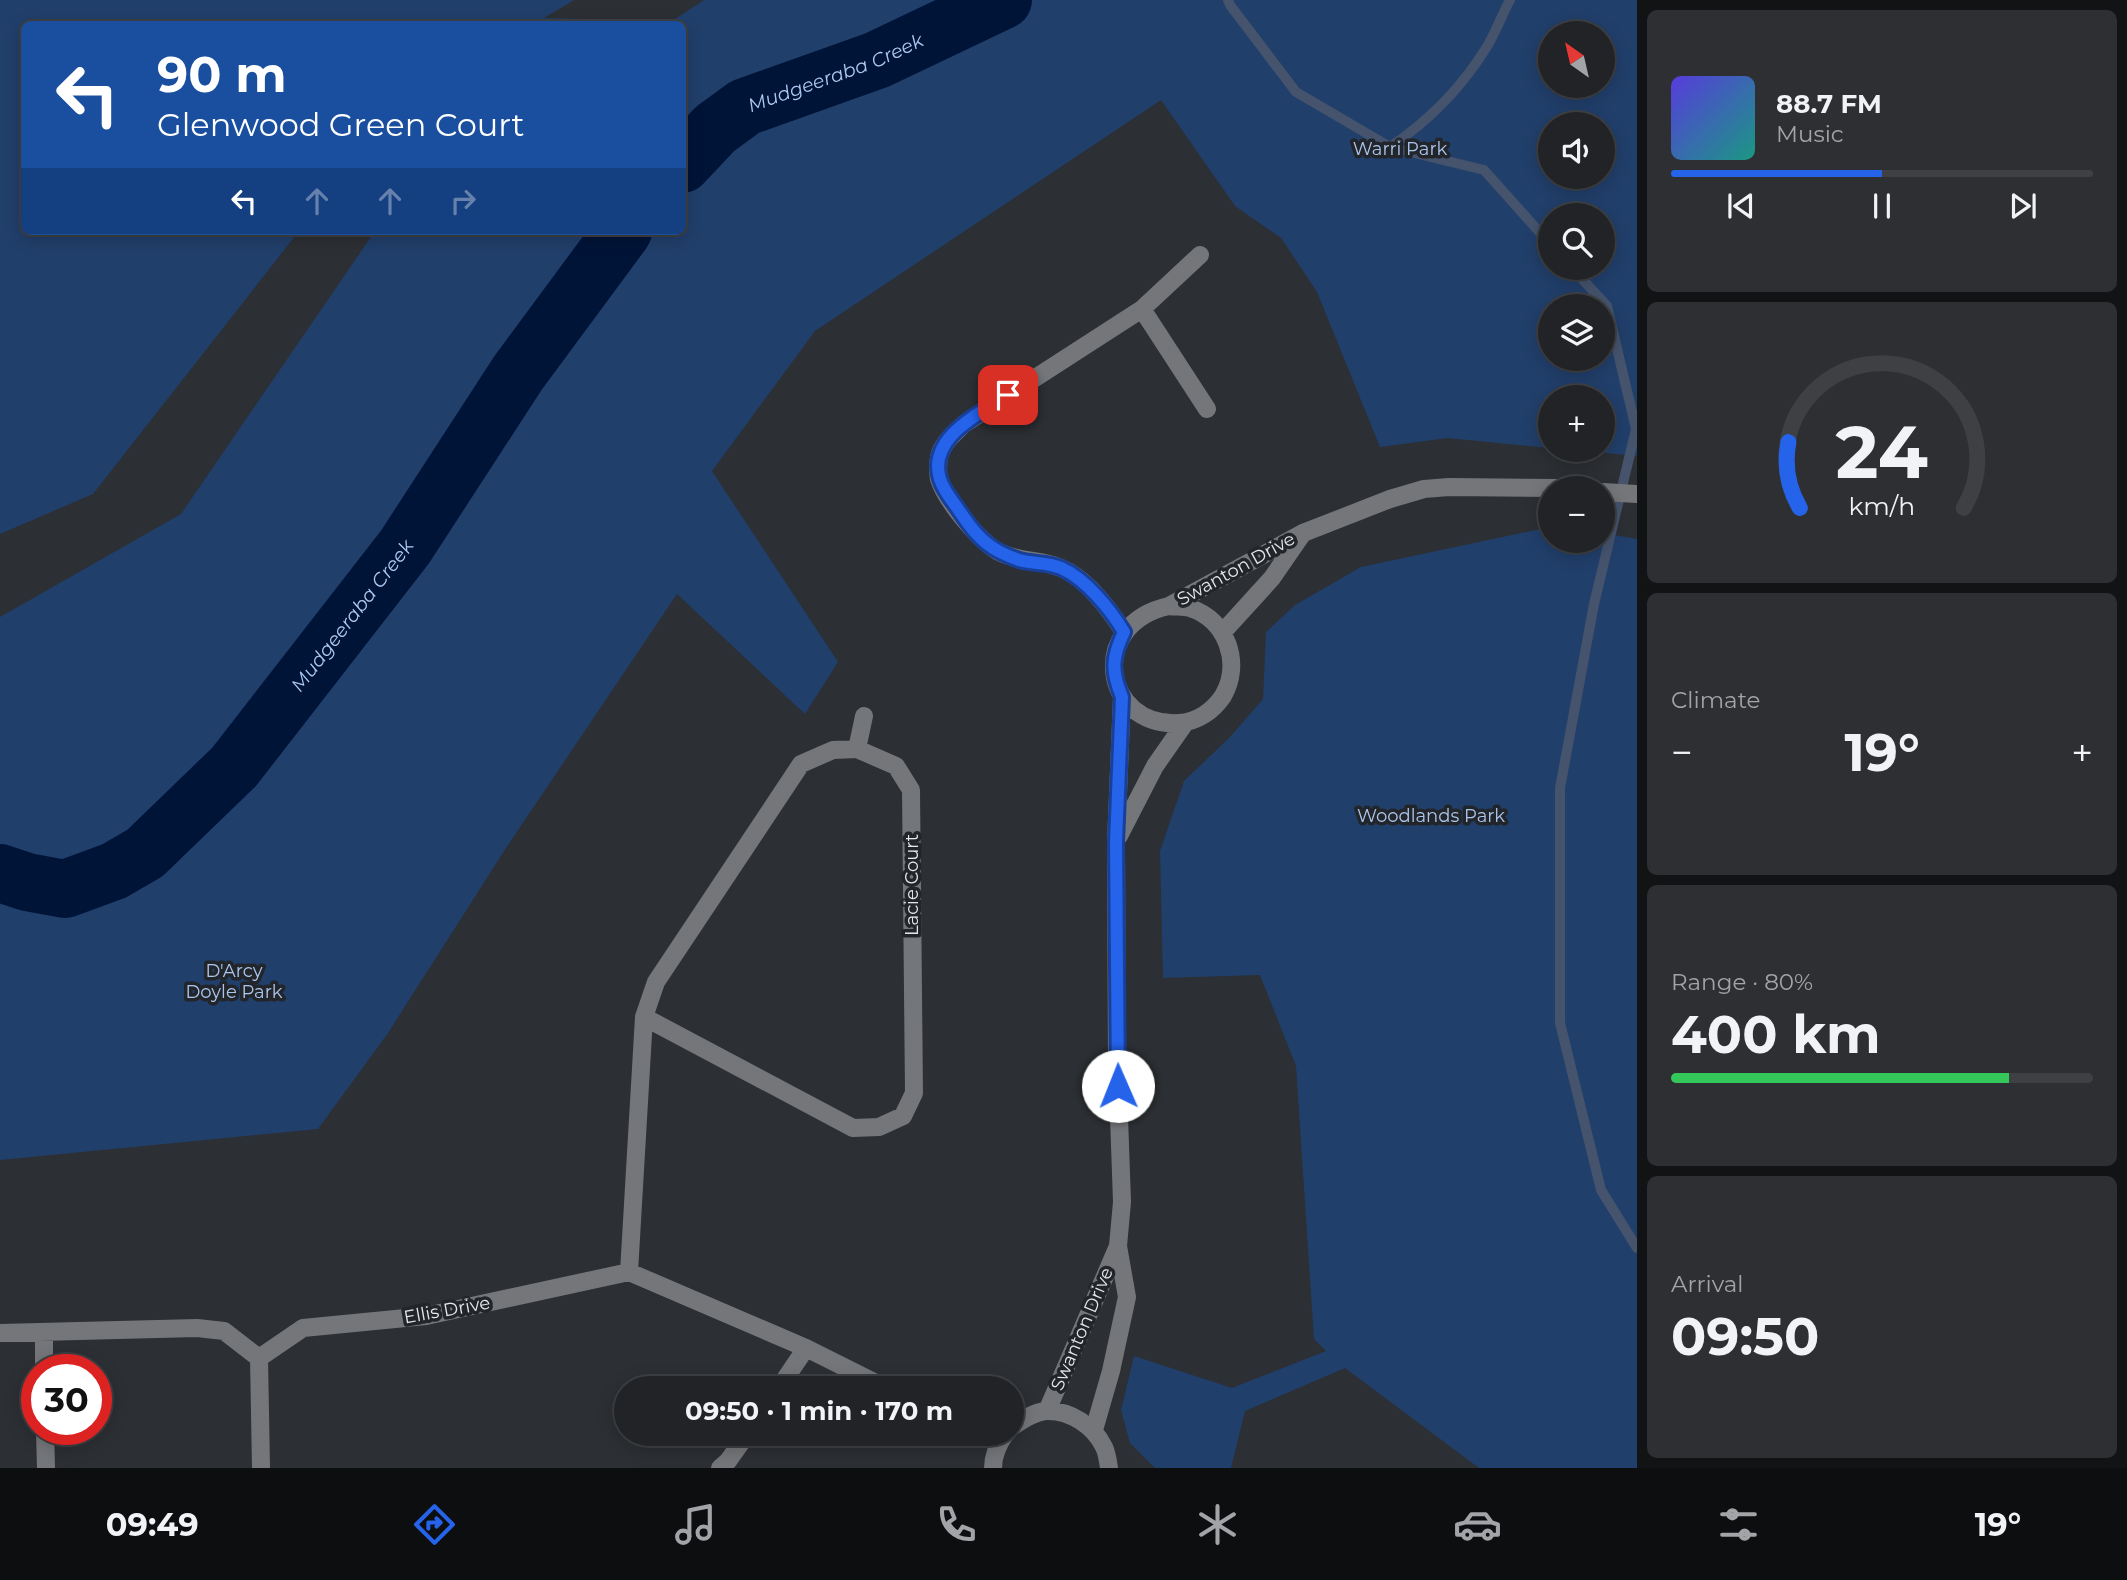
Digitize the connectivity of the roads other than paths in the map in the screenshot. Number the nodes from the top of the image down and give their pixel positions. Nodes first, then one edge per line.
1 (1200, 255) dead end
2 (1142, 309) junction
3 (1207, 409) dead end
4 (1538, 488) edge
5 (1615, 493) edge
6 (1637, 494) edge
7 (1303, 533) junction
8 (1169, 606) junction
9 (1124, 632) junction
10 (1222, 632) junction
11 (1122, 697) junction
12 (864, 716) dead end
13 (1185, 723) junction
14 (858, 749) junction
15 (1116, 842) junction
16 (644, 1017) junction
17 (1118, 1246) junction
18 (629, 1272) junction
19 (44, 1332) junction
20 (0, 1333) edge
21 (806, 1348) junction
22 (44, 1354) edge
23 (259, 1358) junction
24 (787, 1376) edge
25 (862, 1376) edge
26 (1047, 1411) junction
27 (1024, 1419) edge
28 (1094, 1430) junction
29 (46, 1445) edge
30 (739, 1446) edge
31 (999, 1446) edge
32 (46, 1468) edge
33 (261, 1468) edge
34 (720, 1468) edge
35 (993, 1468) edge
36 (1109, 1468) edge

1 - 2 street
2 - 3 street
2 - 9 street
4 - 7 street, Swanton Drive
5 - 6 street
7 - 8 street, Swanton Drive
7 - 10 street, Swanton Drive
8 - 9 street, Swanton Drive
8 - 10 street, Swanton Drive
9 - 11 street, Swanton Drive
10 - 13 street, Swanton Drive
11 - 13 street
11 - 15 street, Swanton Drive
12 - 14 street
13 - 15 street, Swanton Drive
14 - 16 street
14 - 16 street, Lacie Court
15 - 17 street, Swanton Drive
16 - 18 street
17 - 26 street, Swanton Drive
17 - 28 street, Swanton Drive
18 - 21 street
18 - 23 street, Ellis Drive
19 - 20 street
19 - 22 street
19 - 23 street
21 - 24 street
21 - 25 street
23 - 33 street
26 - 27 street, Swanton Drive
26 - 28 street, Swanton Drive
28 - 36 street
29 - 32 street
30 - 34 street
31 - 35 street

